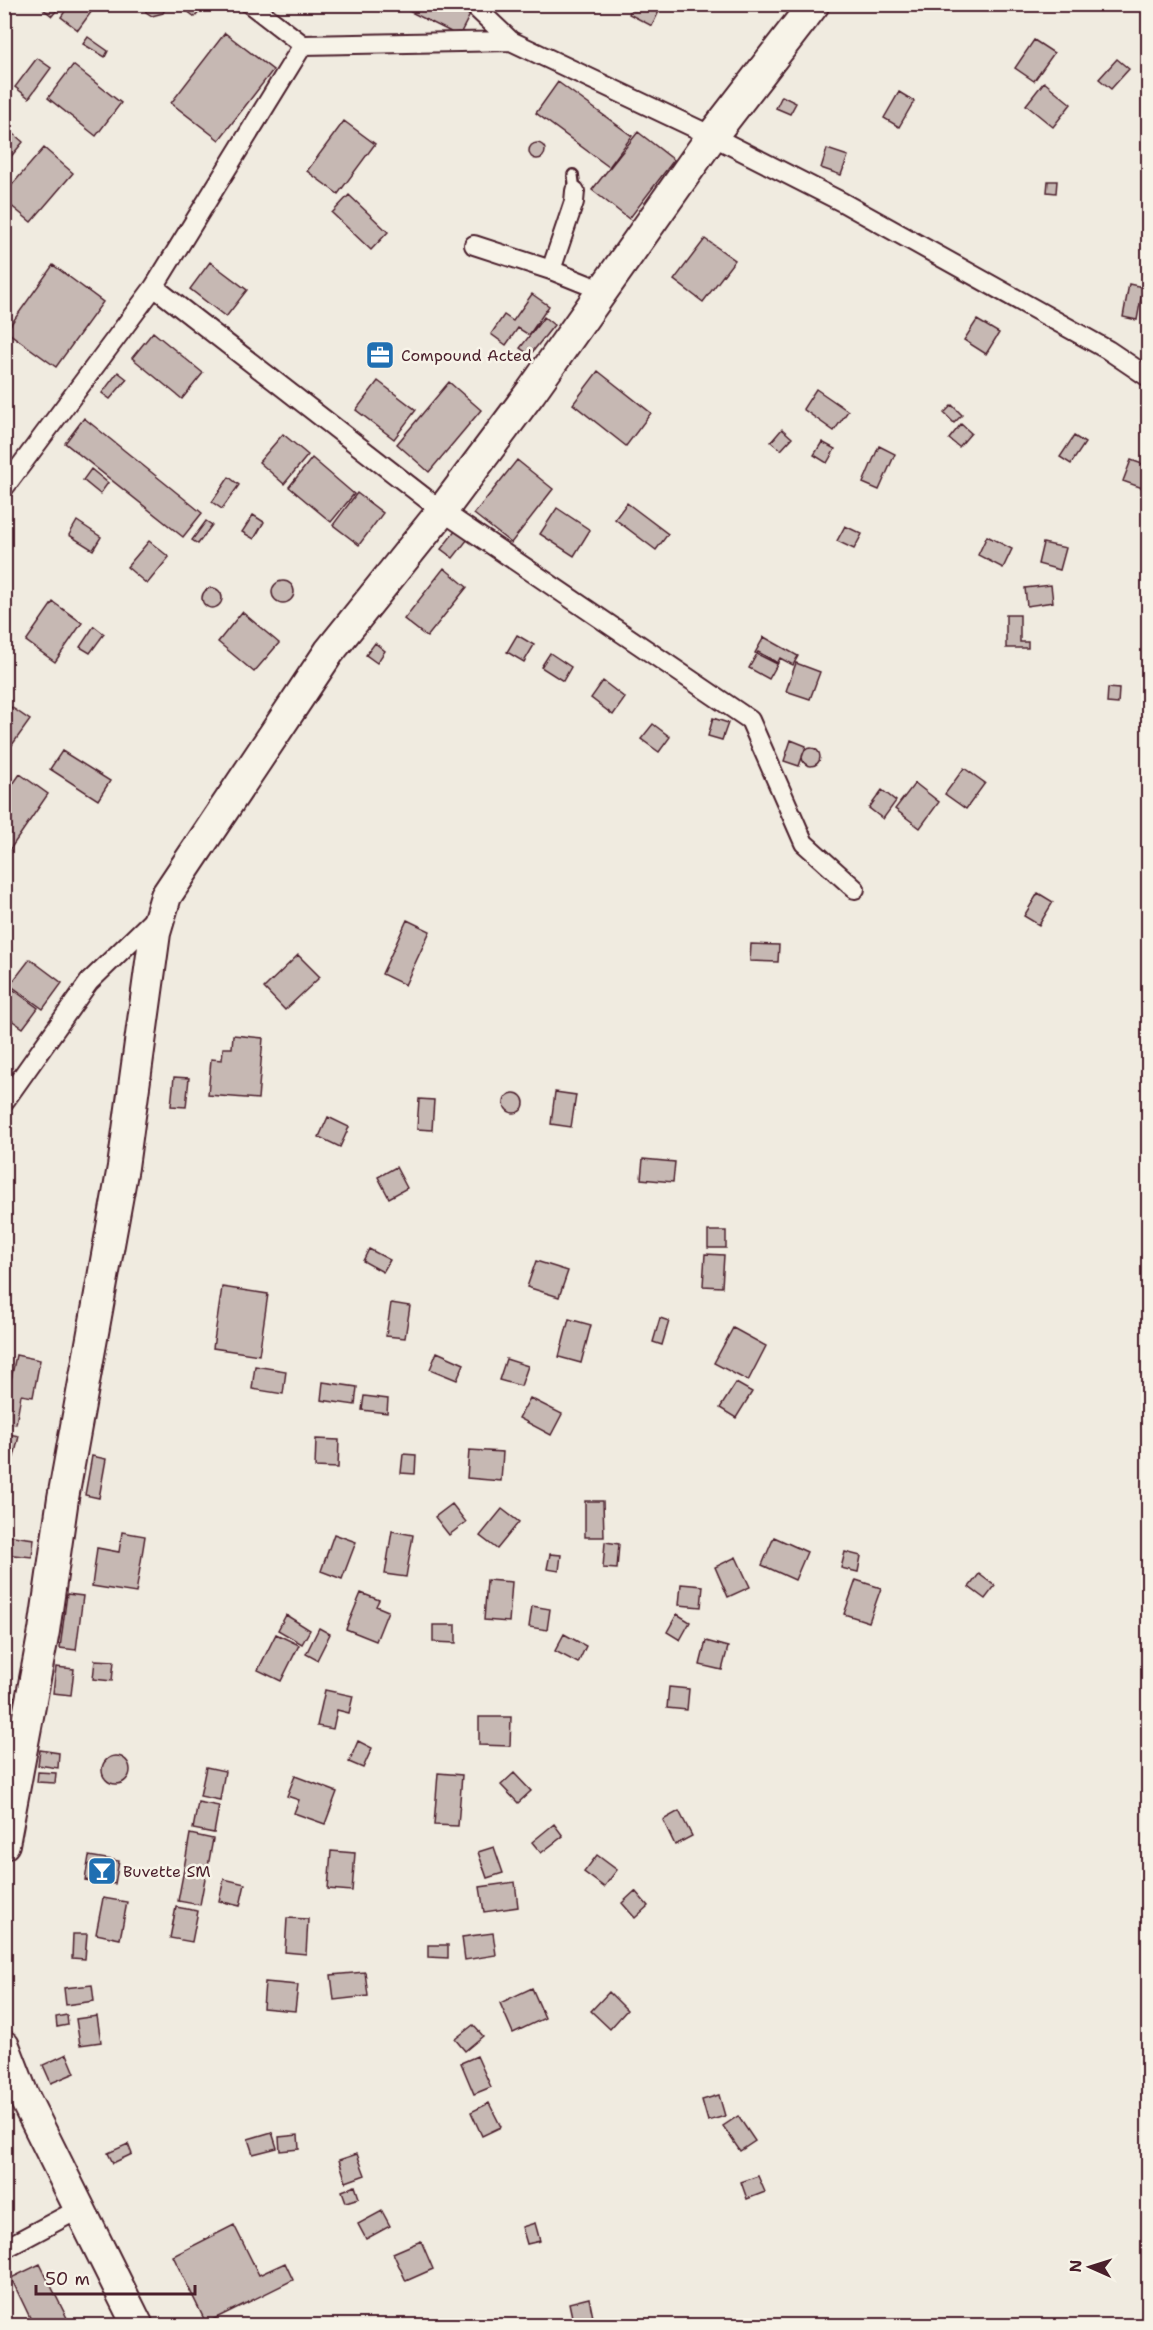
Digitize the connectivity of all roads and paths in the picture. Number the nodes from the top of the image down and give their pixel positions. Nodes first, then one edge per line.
1 (250, 4) edge
2 (472, 4) edge
3 (814, 4) edge
4 (511, 41) junction
5 (303, 45) junction
6 (712, 136) junction
7 (574, 183) dead end
8 (474, 245) dead end
9 (551, 270) junction
10 (154, 287) junction
11 (603, 291) junction
12 (1149, 377) edge
13 (4, 488) edge
14 (442, 511) junction
15 (855, 889) dead end
16 (159, 914) junction
17 (4, 1102) edge
18 (4, 1844) edge
19 (4, 2046) edge
20 (79, 2209) junction
21 (4, 2249) edge
22 (138, 2325) edge

1 - 5 street
2 - 4 street
3 - 6 main road
4 - 5 street
4 - 6 street
5 - 10 street
6 - 11 main road
6 - 12 street
7 - 9 street
8 - 9 street
9 - 11 street
10 - 13 street
10 - 14 street
11 - 14 main road
14 - 15 street
14 - 16 main road
16 - 17 street
16 - 18 main road
19 - 20 main road
20 - 21 street
20 - 22 main road

